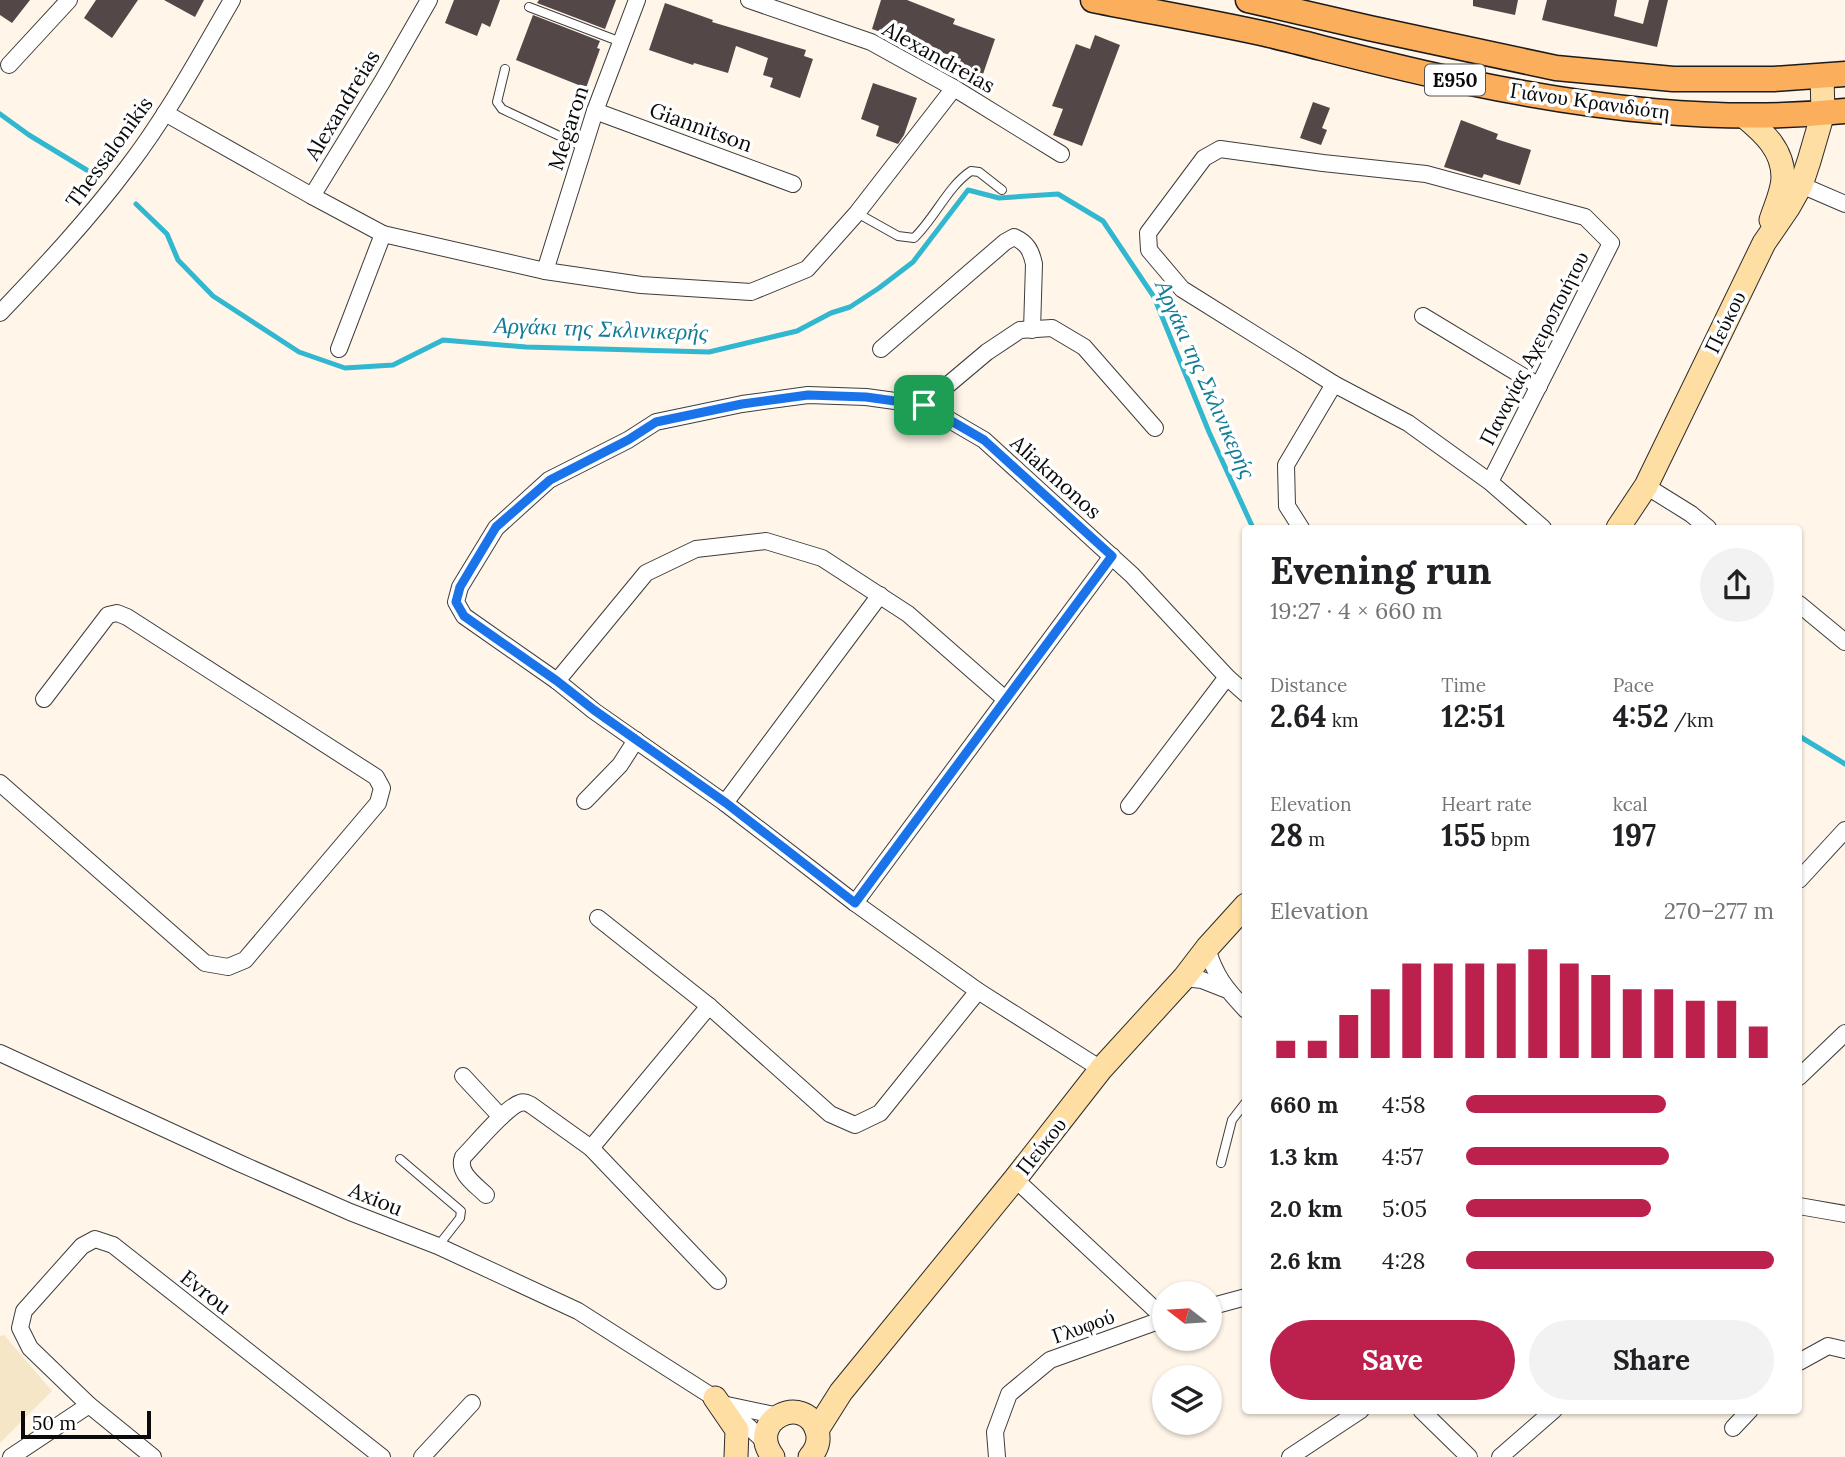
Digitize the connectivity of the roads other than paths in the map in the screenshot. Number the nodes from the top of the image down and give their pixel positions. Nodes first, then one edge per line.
1 (68, 0) edge
2 (232, 0) edge
3 (429, 0) edge
4 (637, 0) edge
5 (749, 0) edge
6 (1093, 0) edge
7 (1248, 0) edge
8 (529, 7) dead end
9 (621, 42) junction
10 (9, 65) dead end
11 (505, 69) dead end
12 (1834, 75) edge
13 (954, 88) junction
14 (595, 111) junction
15 (1834, 112) edge
16 (165, 113) junction
17 (1745, 117) junction
18 (583, 147) junction
19 (1061, 154) dead end
20 (793, 184) dead end
21 (1801, 185) junction
22 (1002, 190) dead end
23 (312, 196) junction
24 (1845, 204) edge
25 (857, 213) junction
26 (383, 234) junction
27 (1764, 243) junction
28 (545, 271) junction
29 (1, 309) edge
30 (1423, 316) dead end
31 (1032, 330) junction
32 (340, 349) dead end
33 (881, 349) dead end
34 (1334, 384) junction
35 (1539, 386) junction
36 (924, 405) junction
37 (1155, 428) dead end
38 (1490, 482) junction
39 (1646, 486) junction
40 (1299, 525) edge
41 (1540, 525) edge
42 (1620, 525) edge
43 (1704, 525) edge
44 (1112, 556) junction
45 (880, 595) junction
46 (1802, 606) edge
47 (1845, 642) edge
48 (1227, 677) junction
49 (557, 681) junction
50 (1242, 690) edge
51 (44, 698) dead end
52 (1005, 699) junction
53 (636, 740) junction
54 (0, 783) edge
55 (585, 801) dead end
56 (726, 803) junction
57 (1129, 806) dead end
58 (1845, 831) edge
59 (1802, 877) edge
60 (855, 903) junction
61 (1242, 909) edge
62 (598, 918) dead end
63 (1207, 948) junction
64 (1184, 978) junction
65 (1226, 989) junction
66 (978, 991) junction
67 (709, 1006) junction
68 (1242, 1006) edge
69 (1845, 1033) edge
70 (0, 1053) edge
71 (1101, 1069) junction
72 (1802, 1074) edge
73 (463, 1076) dead end
74 (1242, 1107) edge
75 (501, 1117) junction
76 (591, 1148) junction
77 (400, 1159) dead end
78 (1221, 1163) dead end
79 (1015, 1179) junction
80 (486, 1195) dead end
81 (1802, 1207) edge
82 (1845, 1214) edge
83 (438, 1246) junction
84 (718, 1281) dead end
85 (1242, 1298) edge
86 (1222, 1303) edge
87 (1152, 1308) edge
88 (1152, 1323) edge
89 (1845, 1350) edge
90 (1802, 1360) edge
91 (841, 1392) junction
92 (720, 1401) junction
93 (472, 1403) dead end
94 (89, 1405) junction
95 (788, 1414) junction
96 (1355, 1414) edge
97 (1425, 1414) edge
98 (1549, 1414) edge
99 (1746, 1414) edge
100 (1733, 1428) dead end
101 (817, 1447) edge
102 (765, 1450) edge
103 (11, 1457) edge
104 (153, 1457) edge
105 (382, 1457) edge
106 (422, 1457) edge
107 (736, 1457) edge
108 (997, 1457) edge
109 (1290, 1457) edge
110 (1469, 1457) edge
111 (1500, 1457) edge

1 - 10 street
2 - 16 street, Thessalonikis
3 - 23 street, Alexandreias
4 - 9 street, Megaron
5 - 13 street, Alexandreias
6 - 17 main road, Γιάνου Κρανιδιότη / E950
7 - 12 main road, Γιάνου Κρανιδιότη / E950
8 - 9 lane
9 - 14 street, Megaron
11 - 18 lane
12 - 15 main road, Πεύκου
13 - 19 street, Alexandreias
13 - 25 street
14 - 18 street, Megaron
14 - 20 street, Giannitson
15 - 17 main road, Γιάνου Κρανιδιότη / E950
15 - 21 main road, Πεύκου
16 - 23 street
16 - 29 street, Thessalonikis
17 - 27 main road
18 - 28 street, Megaron
21 - 24 street
21 - 27 main road, Πεύκου
22 - 25 lane
23 - 26 street
25 - 28 street
26 - 28 street
26 - 32 street
27 - 39 main road, Πεύκου
30 - 35 street
31 - 33 street
31 - 36 street
31 - 37 street
34 - 35 street, Παναγίας Αχειροποιήτου
34 - 38 street
34 - 40 street
35 - 38 street, Παναγίας Αχειροποιήτου
36 - 44 street, Aliakmonos
36 - 49 street, Aliakmonos
38 - 41 street
39 - 42 main road, Πεύκου
39 - 43 street
44 - 48 street, Aliakmonos
44 - 52 street
45 - 49 street
45 - 52 street
45 - 56 street
46 - 47 street
48 - 50 street, Aliakmonos
48 - 57 street
49 - 53 street, Aliakmonos
51 - 54 street
52 - 60 street
53 - 55 street
53 - 56 street, Aliakmonos
56 - 60 street, Aliakmonos
58 - 59 street
60 - 66 street, Aliakmonos
61 - 63 main road, Πεύκου
62 - 67 street
63 - 64 main road, Πεύκου
63 - 65 street
64 - 65 street
64 - 71 main road, Πεύκου
65 - 68 street
66 - 67 street
66 - 71 street, Aliakmonos
67 - 76 street
69 - 72 street
70 - 83 street, Axiou
71 - 79 main road, Πεύκου
73 - 75 street
74 - 78 lane
75 - 76 street
75 - 80 street
76 - 84 street
77 - 83 lane
79 - 87 street
79 - 91 main road, Πεύκου
81 - 82 street
83 - 92 street, Axiou
85 - 86 street
88 - 108 street, Γλυφού
89 - 90 street
91 - 95 main road, Πεύκου
91 - 101 main road, Πεύκου
92 - 95 street, Axiou
92 - 102 street, Axiou
92 - 107 main road
93 - 106 street
94 - 103 street
94 - 104 street
94 - 105 street, Evrou
95 - 101 main road
95 - 102 main road
96 - 109 street
97 - 110 street
98 - 111 street
99 - 100 street

